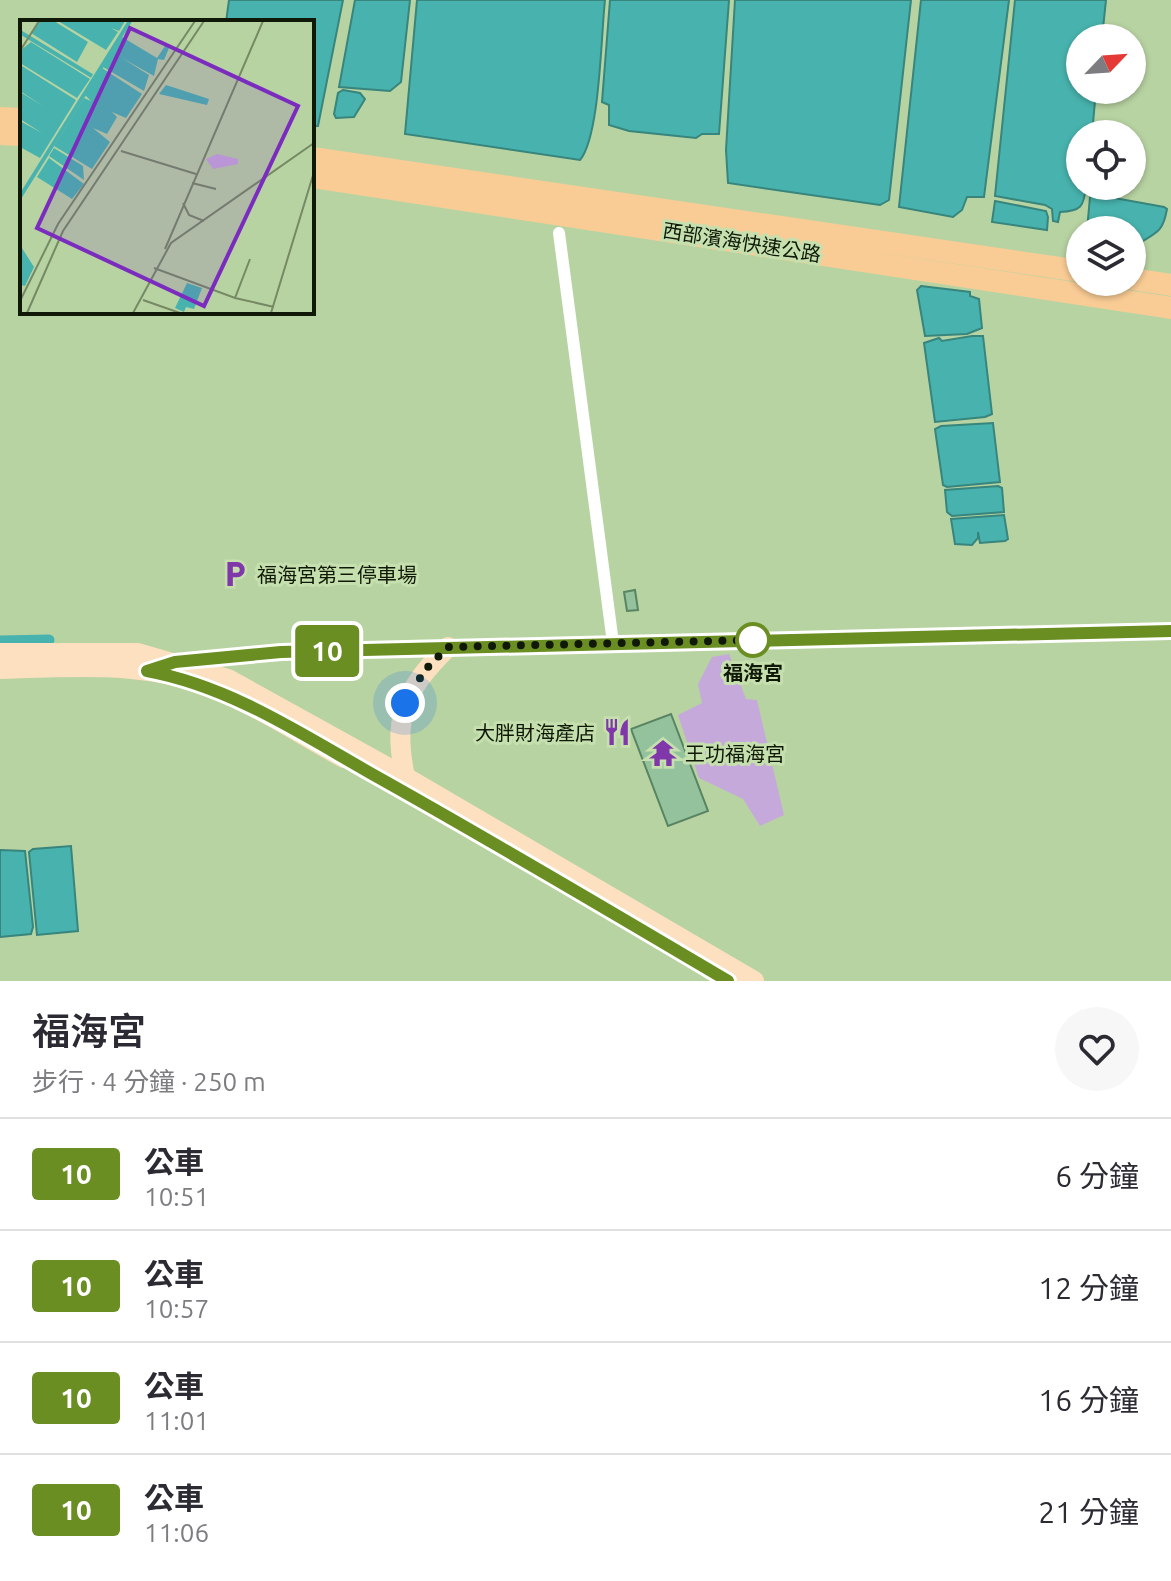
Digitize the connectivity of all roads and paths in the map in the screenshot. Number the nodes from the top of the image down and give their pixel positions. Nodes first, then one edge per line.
1 (0, 118) edge
2 (20, 119) edge
3 (0, 134) edge
4 (20, 135) edge
5 (314, 158) edge
6 (314, 177) edge
7 (559, 233) dead end
8 (1066, 269) edge
9 (1146, 281) edge
10 (1171, 285) edge
11 (1171, 308) edge
12 (1171, 631) edge
13 (613, 643) junction
14 (448, 647) junction
15 (0, 653) edge
16 (175, 662) junction
17 (0, 669) edge
18 (147, 671) junction
19 (407, 786) junction
20 (728, 981) edge
21 (754, 981) edge

1 - 2 highway
3 - 4 highway
5 - 8 highway, 西部濱海快速公路
6 - 11 highway, 西部濱海快速公路
7 - 13 street
9 - 10 highway
12 - 13 street
13 - 14 street
14 - 16 street
14 - 19 main road
15 - 16 main road
16 - 18 street
16 - 19 main road
17 - 18 main road
18 - 19 main road
19 - 20 main road
19 - 21 main road

